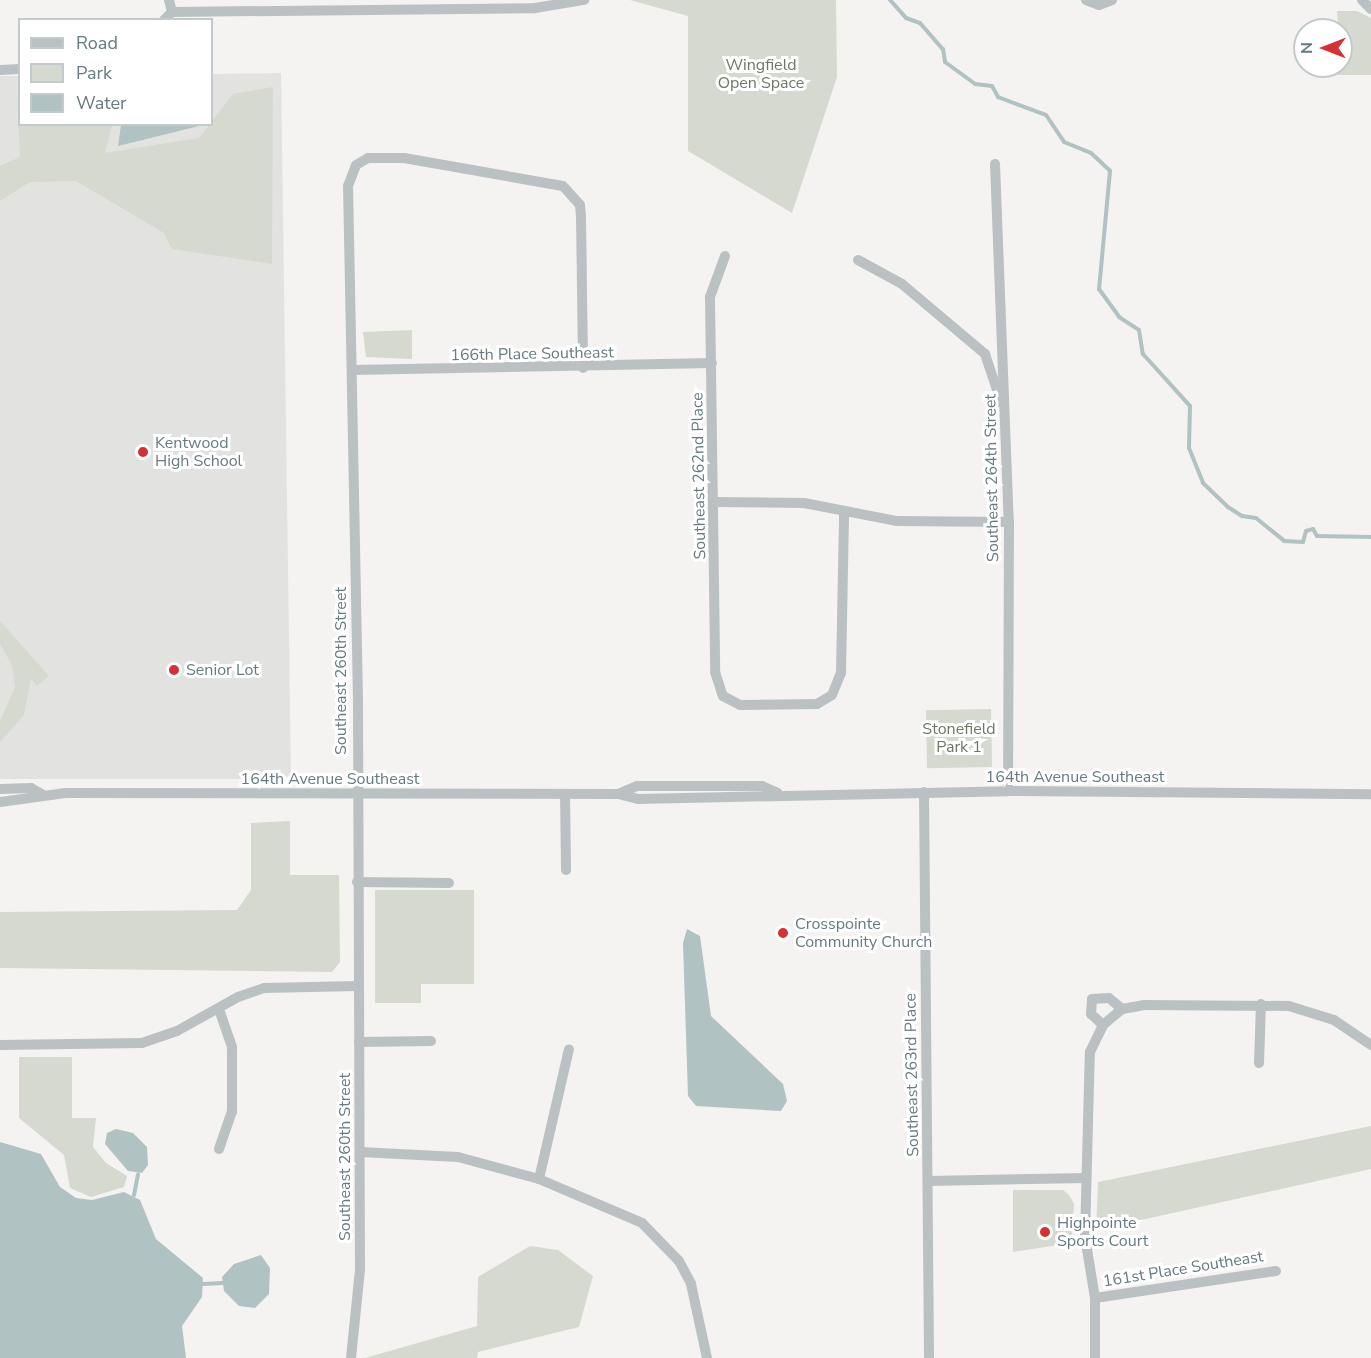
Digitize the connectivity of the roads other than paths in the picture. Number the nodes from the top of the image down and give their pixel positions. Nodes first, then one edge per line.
1 (169, 0) edge
2 (584, 0) edge
3 (1086, 0) edge
4 (1112, 0) edge
5 (1362, 0) edge
6 (458, 4) edge
7 (319, 5) edge
8 (1371, 9) edge
9 (168, 16) edge
10 (0, 69) edge
11 (18, 69) edge
12 (995, 164) dead end
13 (725, 256) dead end
14 (858, 260) dead end
15 (712, 363) junction
16 (583, 368) junction
17 (352, 370) junction
18 (1007, 428) junction
19 (714, 502) junction
20 (844, 514) junction
21 (1009, 522) junction
22 (0, 789) edge
23 (1008, 791) junction
24 (924, 792) junction
25 (42, 794) junction
26 (565, 794) junction
27 (1371, 794) edge
28 (357, 795) junction
29 (0, 802) edge
30 (566, 870) dead end
31 (357, 882) junction
32 (449, 884) dead end
33 (358, 986) junction
34 (1261, 1004) junction
35 (219, 1010) junction
36 (1119, 1011) junction
37 (1103, 1025) junction
38 (431, 1041) dead end
39 (359, 1042) junction
40 (0, 1045) edge
41 (1371, 1045) edge
42 (569, 1049) dead end
43 (1259, 1063) dead end
44 (219, 1149) dead end
45 (360, 1152) junction
46 (1086, 1178) junction
47 (539, 1179) junction
48 (928, 1181) junction
49 (1276, 1271) dead end
50 (1095, 1298) junction
51 (351, 1358) edge
52 (707, 1358) edge
53 (929, 1358) edge
54 (1095, 1358) edge

1 - 9 street
2 - 6 street
3 - 4 street
5 - 8 street
6 - 7 street
7 - 9 street
10 - 11 street
12 - 18 street, Southeast 264th Street
13 - 15 street, Southeast 262nd Place
14 - 18 street
15 - 16 street, 166th Place Southeast
15 - 19 street, Southeast 262nd Place
16 - 17 street, 166th Place Southeast
16 - 17 street, Southeast 260th Street
17 - 28 street, Southeast 260th Street
18 - 21 street, Southeast 264th Street
19 - 20 street
19 - 20 street, Southeast 262nd Place
20 - 21 street
21 - 23 street, Southeast 264th Street
22 - 25 street, 164th Avenue Southeast
23 - 24 street, 164th Avenue Southeast
23 - 27 street, 164th Avenue Southeast
24 - 26 street, 164th Avenue Southeast
24 - 48 street, Southeast 263rd Place
25 - 28 street, 164th Avenue Southeast
25 - 29 street, 164th Avenue Southeast
26 - 28 street, 164th Avenue Southeast
26 - 30 street
28 - 31 street, Southeast 260th Street
31 - 32 street
31 - 33 street, Southeast 260th Street
33 - 35 street
33 - 39 street, Southeast 260th Street
34 - 36 street
34 - 41 street
34 - 43 street
35 - 40 street
35 - 44 street
36 - 37 street
36 - 37 street
37 - 46 street
38 - 39 street
39 - 45 street, Southeast 260th Street
42 - 47 street
45 - 47 street
45 - 51 street, Southeast 260th Street
46 - 48 street
46 - 50 street
47 - 52 street
48 - 53 street, Southeast 263rd Place
49 - 50 street, 161st Place Southeast
50 - 54 street

